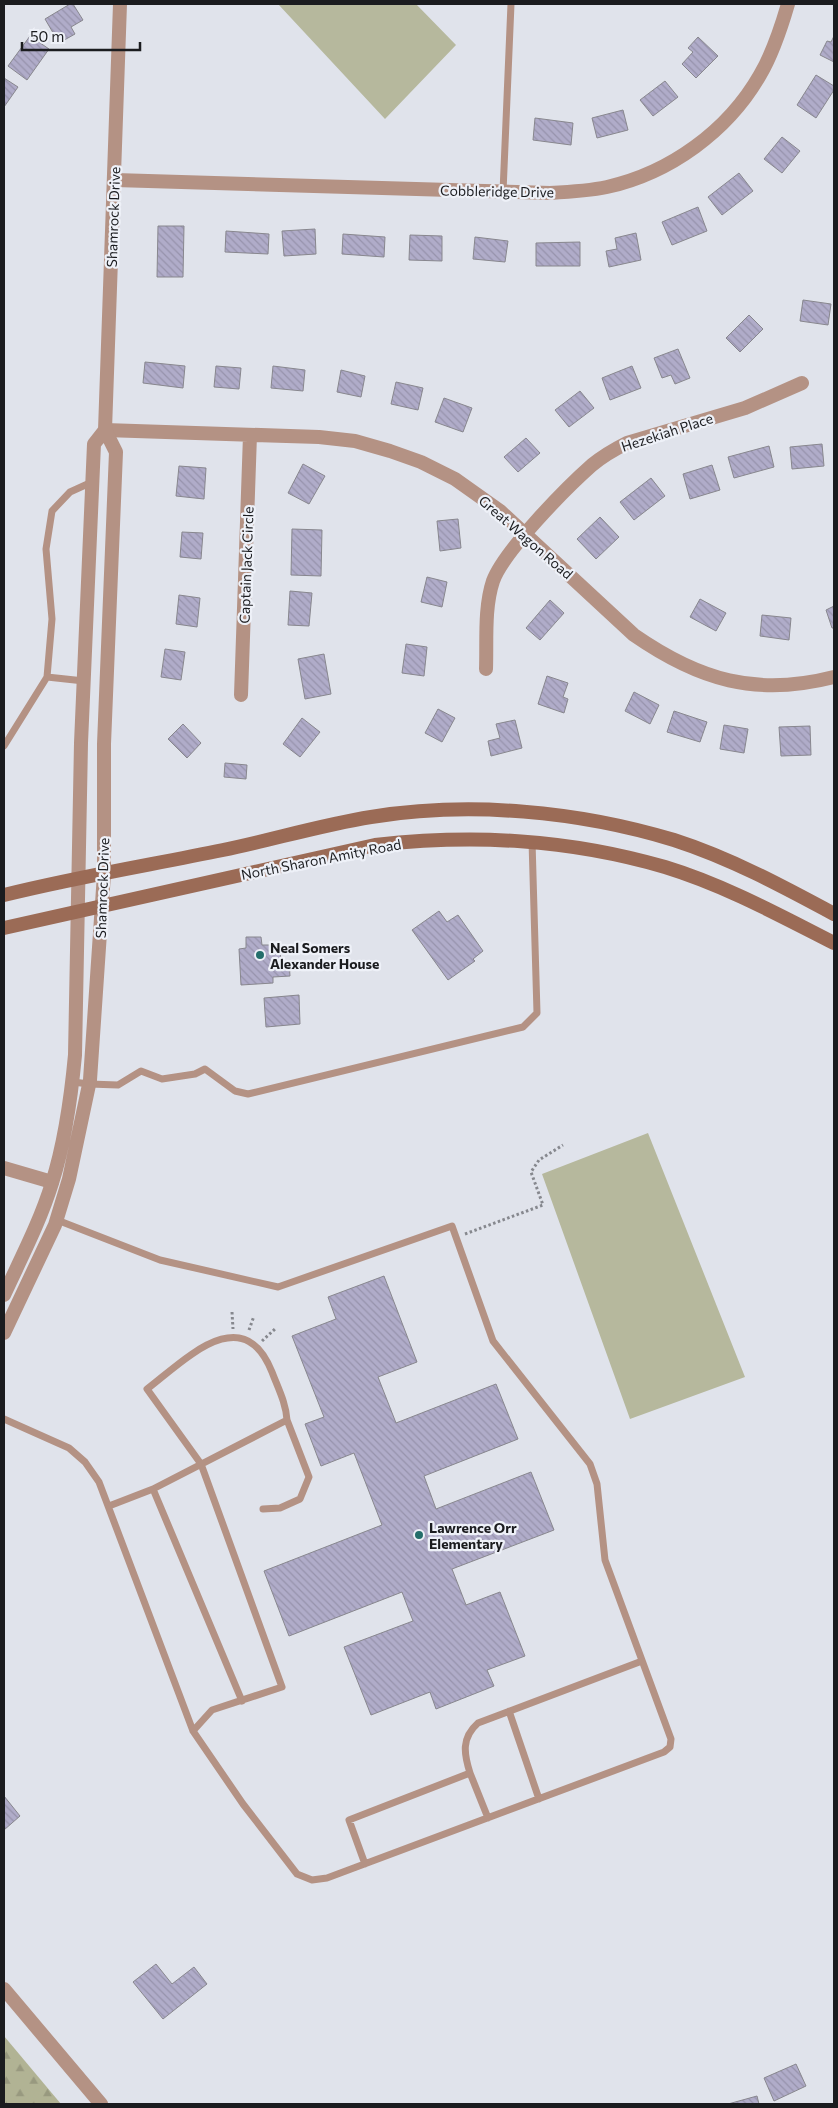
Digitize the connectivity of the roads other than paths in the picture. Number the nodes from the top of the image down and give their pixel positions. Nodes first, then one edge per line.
1 (120, 4) edge
2 (510, 4) edge
3 (788, 4) edge
4 (114, 180) junction
5 (503, 192) junction
6 (802, 383) dead end
7 (105, 430) junction
8 (250, 435) junction
9 (92, 482) junction
10 (526, 535) junction
11 (486, 669) dead end
12 (47, 677) junction
13 (834, 677) edge
14 (84, 681) junction
15 (241, 695) dead end
16 (4, 746) edge
17 (532, 841) junction
18 (104, 874) junction
19 (78, 878) junction
20 (4, 895) edge
21 (102, 907) junction
22 (77, 911) junction
23 (834, 914) edge
24 (4, 928) edge
25 (834, 943) edge
26 (73, 1082) junction
27 (89, 1084) junction
28 (4, 1168) edge
29 (52, 1182) junction
30 (56, 1220) junction
31 (4, 1295) edge
32 (4, 1334) edge
33 (4, 1419) edge
34 (287, 1420) junction
35 (201, 1464) junction
36 (153, 1489) junction
37 (108, 1506) junction
38 (263, 1509) dead end
39 (642, 1661) junction
40 (242, 1701) junction
41 (509, 1711) junction
42 (193, 1731) junction
43 (470, 1773) junction
44 (539, 1799) junction
45 (488, 1818) junction
46 (365, 1864) junction
47 (4, 1989) edge
48 (100, 2104) edge

1 - 4 street, Shamrock Drive
2 - 5 lane
3 - 5 street, Cobbleridge Drive
4 - 5 street, Cobbleridge Drive
4 - 7 street, Shamrock Drive
6 - 10 street, Hezekiah Place
7 - 8 street, Great Wagon Road
7 - 9 street, Shamrock Drive
7 - 18 street, Shamrock Drive
8 - 10 street, Great Wagon Road
8 - 15 street, Captain Jack Circle
9 - 12 lane
9 - 14 street, Shamrock Drive
10 - 11 street, Hezekiah Place
10 - 13 street, Great Wagon Road
12 - 14 lane
12 - 16 lane
14 - 19 street, Shamrock Drive
17 - 21 main road, North Sharon Amity Road
17 - 25 main road, North Sharon Amity Road
17 - 27 lane
18 - 19 main road, North Sharon Amity Road
18 - 21 street, Shamrock Drive
18 - 23 main road, North Sharon Amity Road
19 - 20 main road, North Sharon Amity Road
19 - 22 street, Shamrock Drive
21 - 22 main road, North Sharon Amity Road
21 - 27 street, Shamrock Drive
22 - 24 main road, North Sharon Amity Road
22 - 26 street, Shamrock Drive
26 - 27 lane
26 - 29 street, Shamrock Drive
27 - 30 street, Shamrock Drive
28 - 29 street
29 - 31 street, Shamrock Drive
30 - 32 street, Shamrock Drive
30 - 39 lane
33 - 37 lane
34 - 35 lane
34 - 35 lane
34 - 38 lane
35 - 36 lane
35 - 40 lane
36 - 37 lane
36 - 40 lane
37 - 42 lane
39 - 41 lane
39 - 44 lane
40 - 42 lane
41 - 43 lane
41 - 44 lane
42 - 46 lane
43 - 45 lane
43 - 46 lane
44 - 45 lane
45 - 46 lane
47 - 48 street

